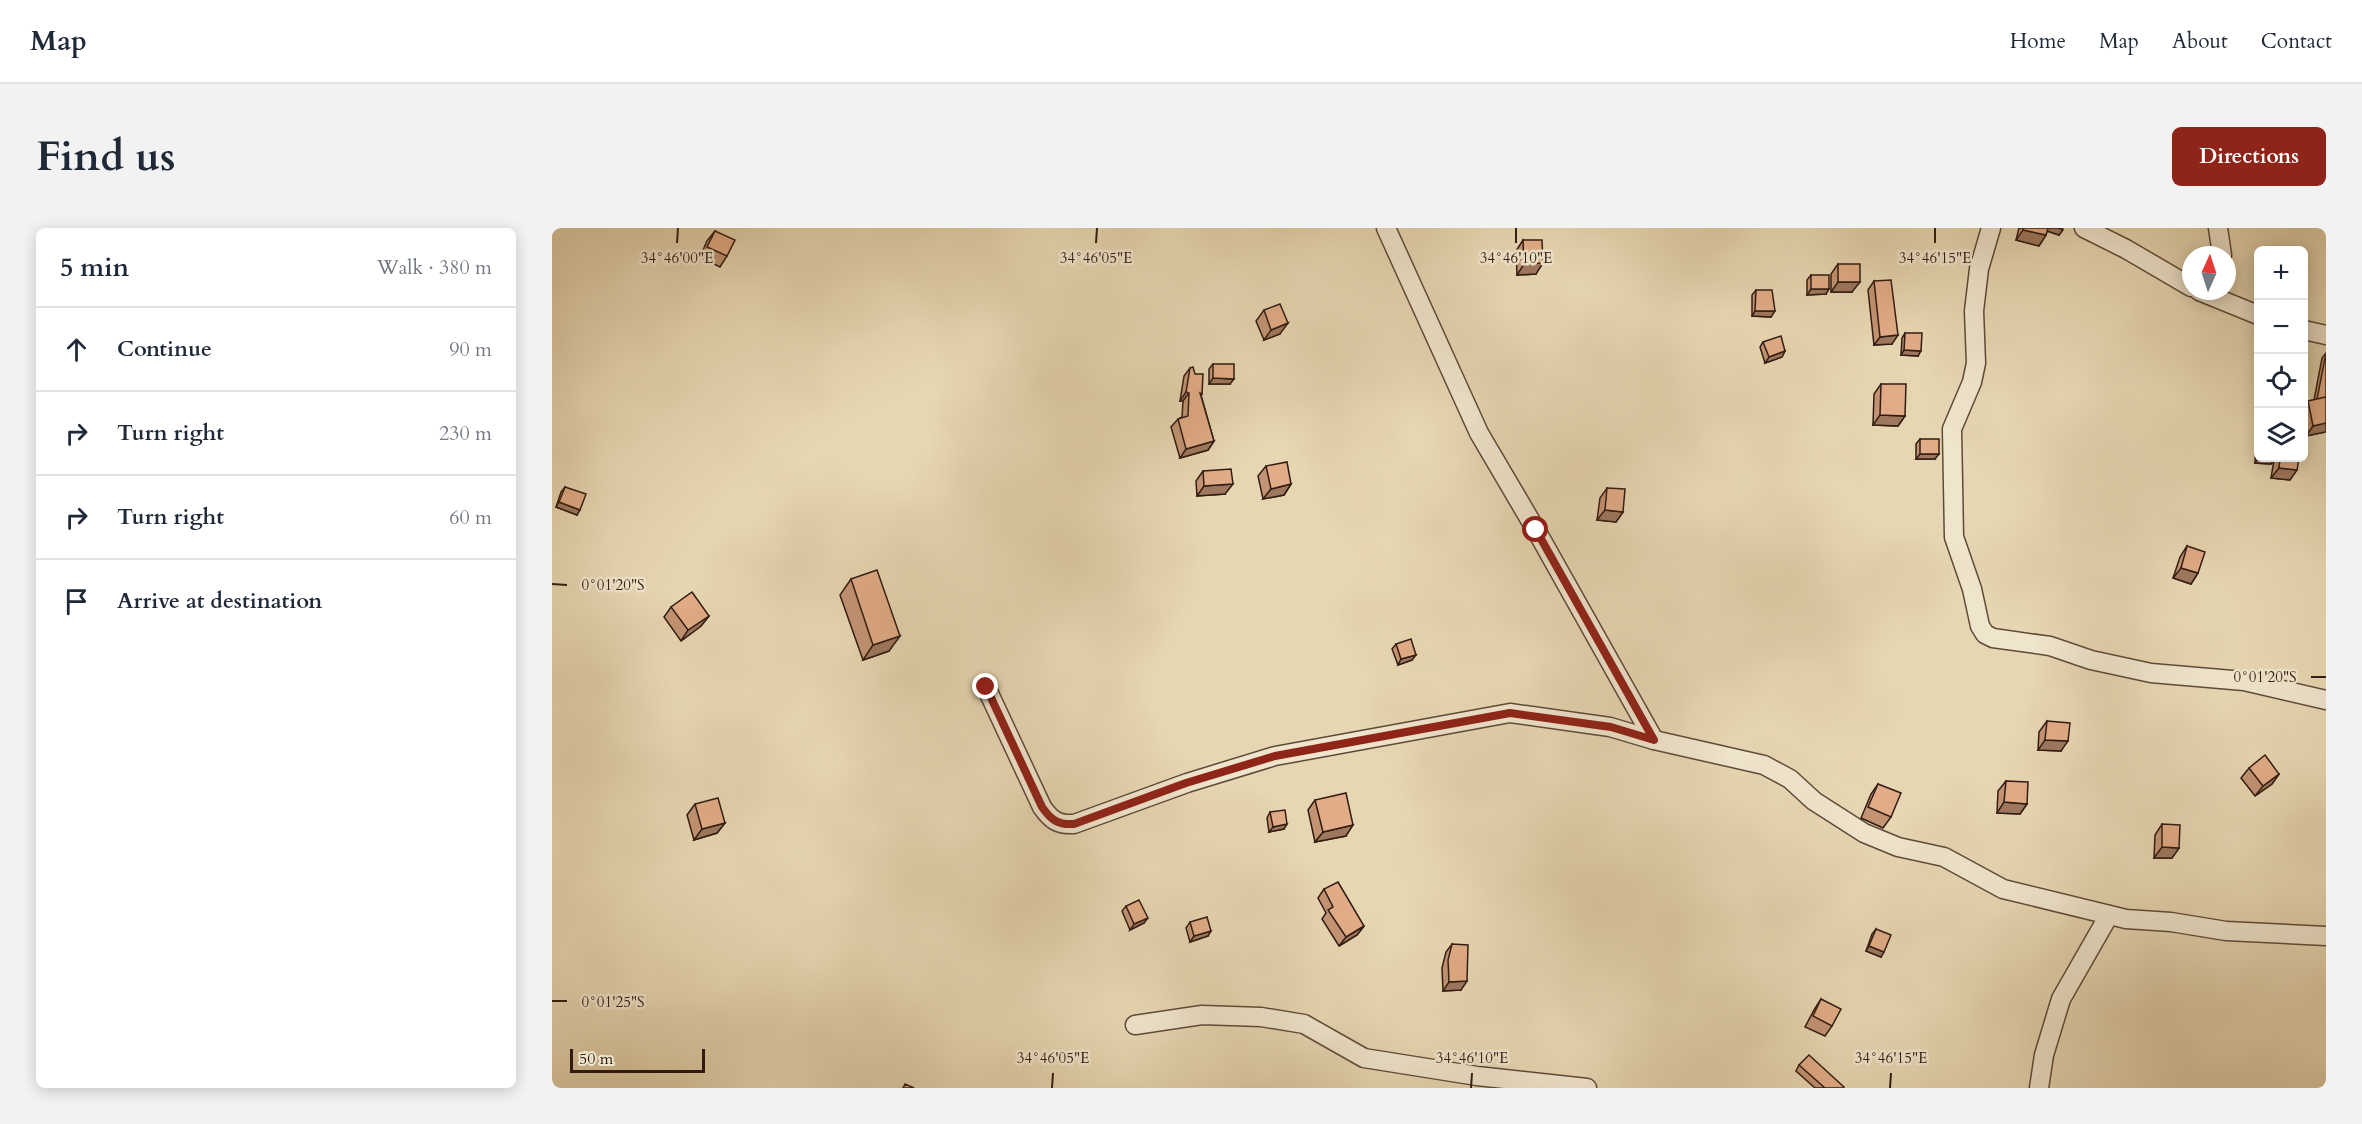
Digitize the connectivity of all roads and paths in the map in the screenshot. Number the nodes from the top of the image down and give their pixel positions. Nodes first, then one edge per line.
1 (1386, 228) edge
2 (1991, 228) edge
3 (2084, 228) edge
4 (2218, 228) edge
5 (2221, 246) edge
6 (2182, 282) edge
7 (2229, 300) edge
8 (2254, 312) edge
9 (2308, 331) edge
10 (2326, 335) edge
11 (986, 687) dead end
12 (2326, 700) edge
13 (1654, 740) junction
14 (2109, 915) junction
15 (2326, 936) edge
16 (1135, 1025) dead end
17 (1587, 1088) edge
18 (2039, 1088) edge

1 - 13 street
2 - 12 street
3 - 6 street
4 - 5 street
7 - 8 street
9 - 10 street
11 - 13 street
13 - 14 street
14 - 15 street
14 - 18 street
16 - 17 street

